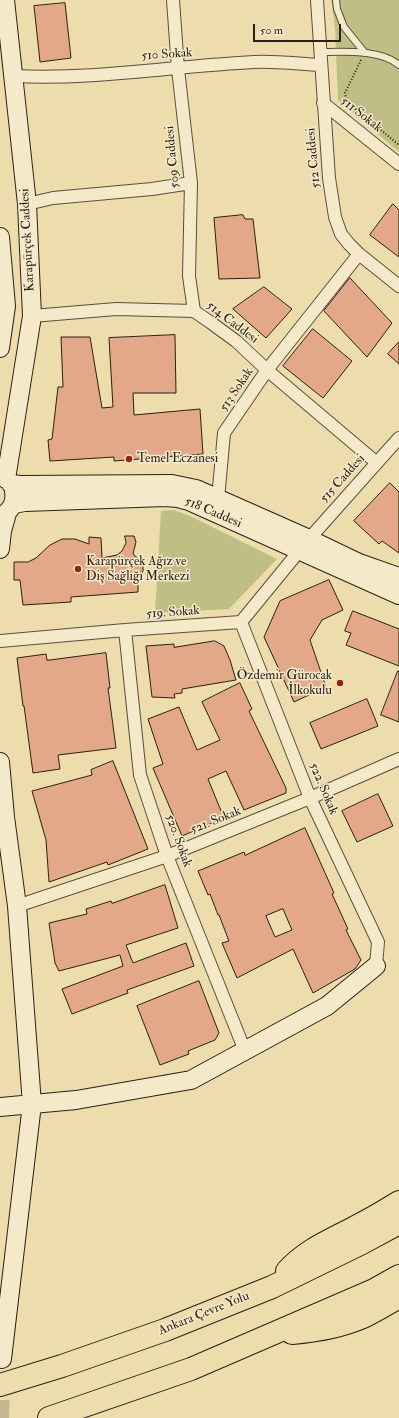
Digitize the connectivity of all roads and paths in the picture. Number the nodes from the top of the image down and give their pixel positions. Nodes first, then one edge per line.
1 (5, 0) edge
2 (173, 0) edge
3 (317, 0) edge
4 (336, 0) edge
5 (365, 53) junction
6 (321, 58) junction
7 (399, 65) edge
8 (178, 69) junction
9 (14, 76) junction
10 (323, 103) junction
11 (399, 145) edge
12 (399, 164) edge
13 (191, 183) junction
14 (27, 204) junction
15 (0, 237) edge
16 (359, 254) junction
17 (399, 286) edge
18 (194, 312) junction
19 (32, 316) junction
20 (0, 348) edge
21 (267, 370) junction
22 (399, 438) edge
23 (377, 463) junction
24 (6, 479) edge
25 (218, 499) junction
26 (7, 511) edge
27 (304, 545) junction
28 (0, 549) edge
29 (399, 577) edge
30 (399, 595) edge
31 (241, 622) junction
32 (125, 630) junction
33 (0, 641) edge
34 (399, 759) edge
35 (0, 762) edge
36 (310, 798) junction
37 (2, 818) edge
38 (168, 856) junction
39 (17, 906) junction
40 (376, 966) joint
41 (245, 1051) junction
42 (32, 1104) junction
43 (0, 1107) edge
44 (399, 1202) edge
45 (399, 1223) edge
46 (399, 1276) edge
47 (272, 1287) junction
48 (399, 1297) edge
49 (269, 1336) junction
50 (2, 1359) dead end
51 (0, 1385) edge
52 (49, 1418) edge

1 - 9 main road, Karapürçek Caddesi
2 - 8 street, 509 Caddesi
3 - 6 street, 512 Caddesi
4 - 5 lane
5 - 6 lane
5 - 7 lane
5 - 11 path
6 - 8 street, 510 Sokak
6 - 10 street, 512 Caddesi
8 - 9 street, 510 Sokak
8 - 13 street, 509 Caddesi
9 - 14 main road, Karapürçek Caddesi
10 - 12 street, 511 Sokak
10 - 16 street, 512 Caddesi
13 - 14 street
13 - 18 street, 509 Caddesi
14 - 19 main road, Karapürçek Caddesi
15 - 20 main road, Karapürçek Caddesi
16 - 17 street, 512 Caddesi
16 - 21 street, 513 Sokak
18 - 19 street, 514 Caddesi
18 - 21 street, 514 Caddesi
19 - 24 main road, Karapürçek Caddesi
21 - 23 street, 514 Caddesi
21 - 25 street, 513 Sokak
22 - 23 street, 515 Caddesi
23 - 27 street, 515 Caddesi
24 - 25 main road, 518 Caddesi
24 - 26 main road, Karapürçek Caddesi
25 - 27 main road, 518 Caddesi
26 - 27 main road, 518 Caddesi
26 - 28 main road, Karapürçek Caddesi
27 - 29 main road, 518 Caddesi
27 - 30 main road, 518 Caddesi
27 - 31 street
31 - 32 street, 519. Sokak
31 - 36 street, 522. Sokak
32 - 33 street, 519. Sokak
32 - 38 street, 520. Sokak
34 - 36 street, 521. Sokak
35 - 37 main road
36 - 38 street, 521. Sokak
36 - 40 street, 522. Sokak
37 - 39 main road
38 - 39 street, 521. Sokak
38 - 41 street, 520. Sokak
39 - 42 main road
40 - 41 main road
41 - 42 main road
42 - 43 main road
42 - 50 main road
44 - 47 highway
45 - 47 highway, Ankara Çevre Yolu
46 - 49 highway
47 - 51 highway, Ankara Çevre Yolu
48 - 49 highway
49 - 52 highway

